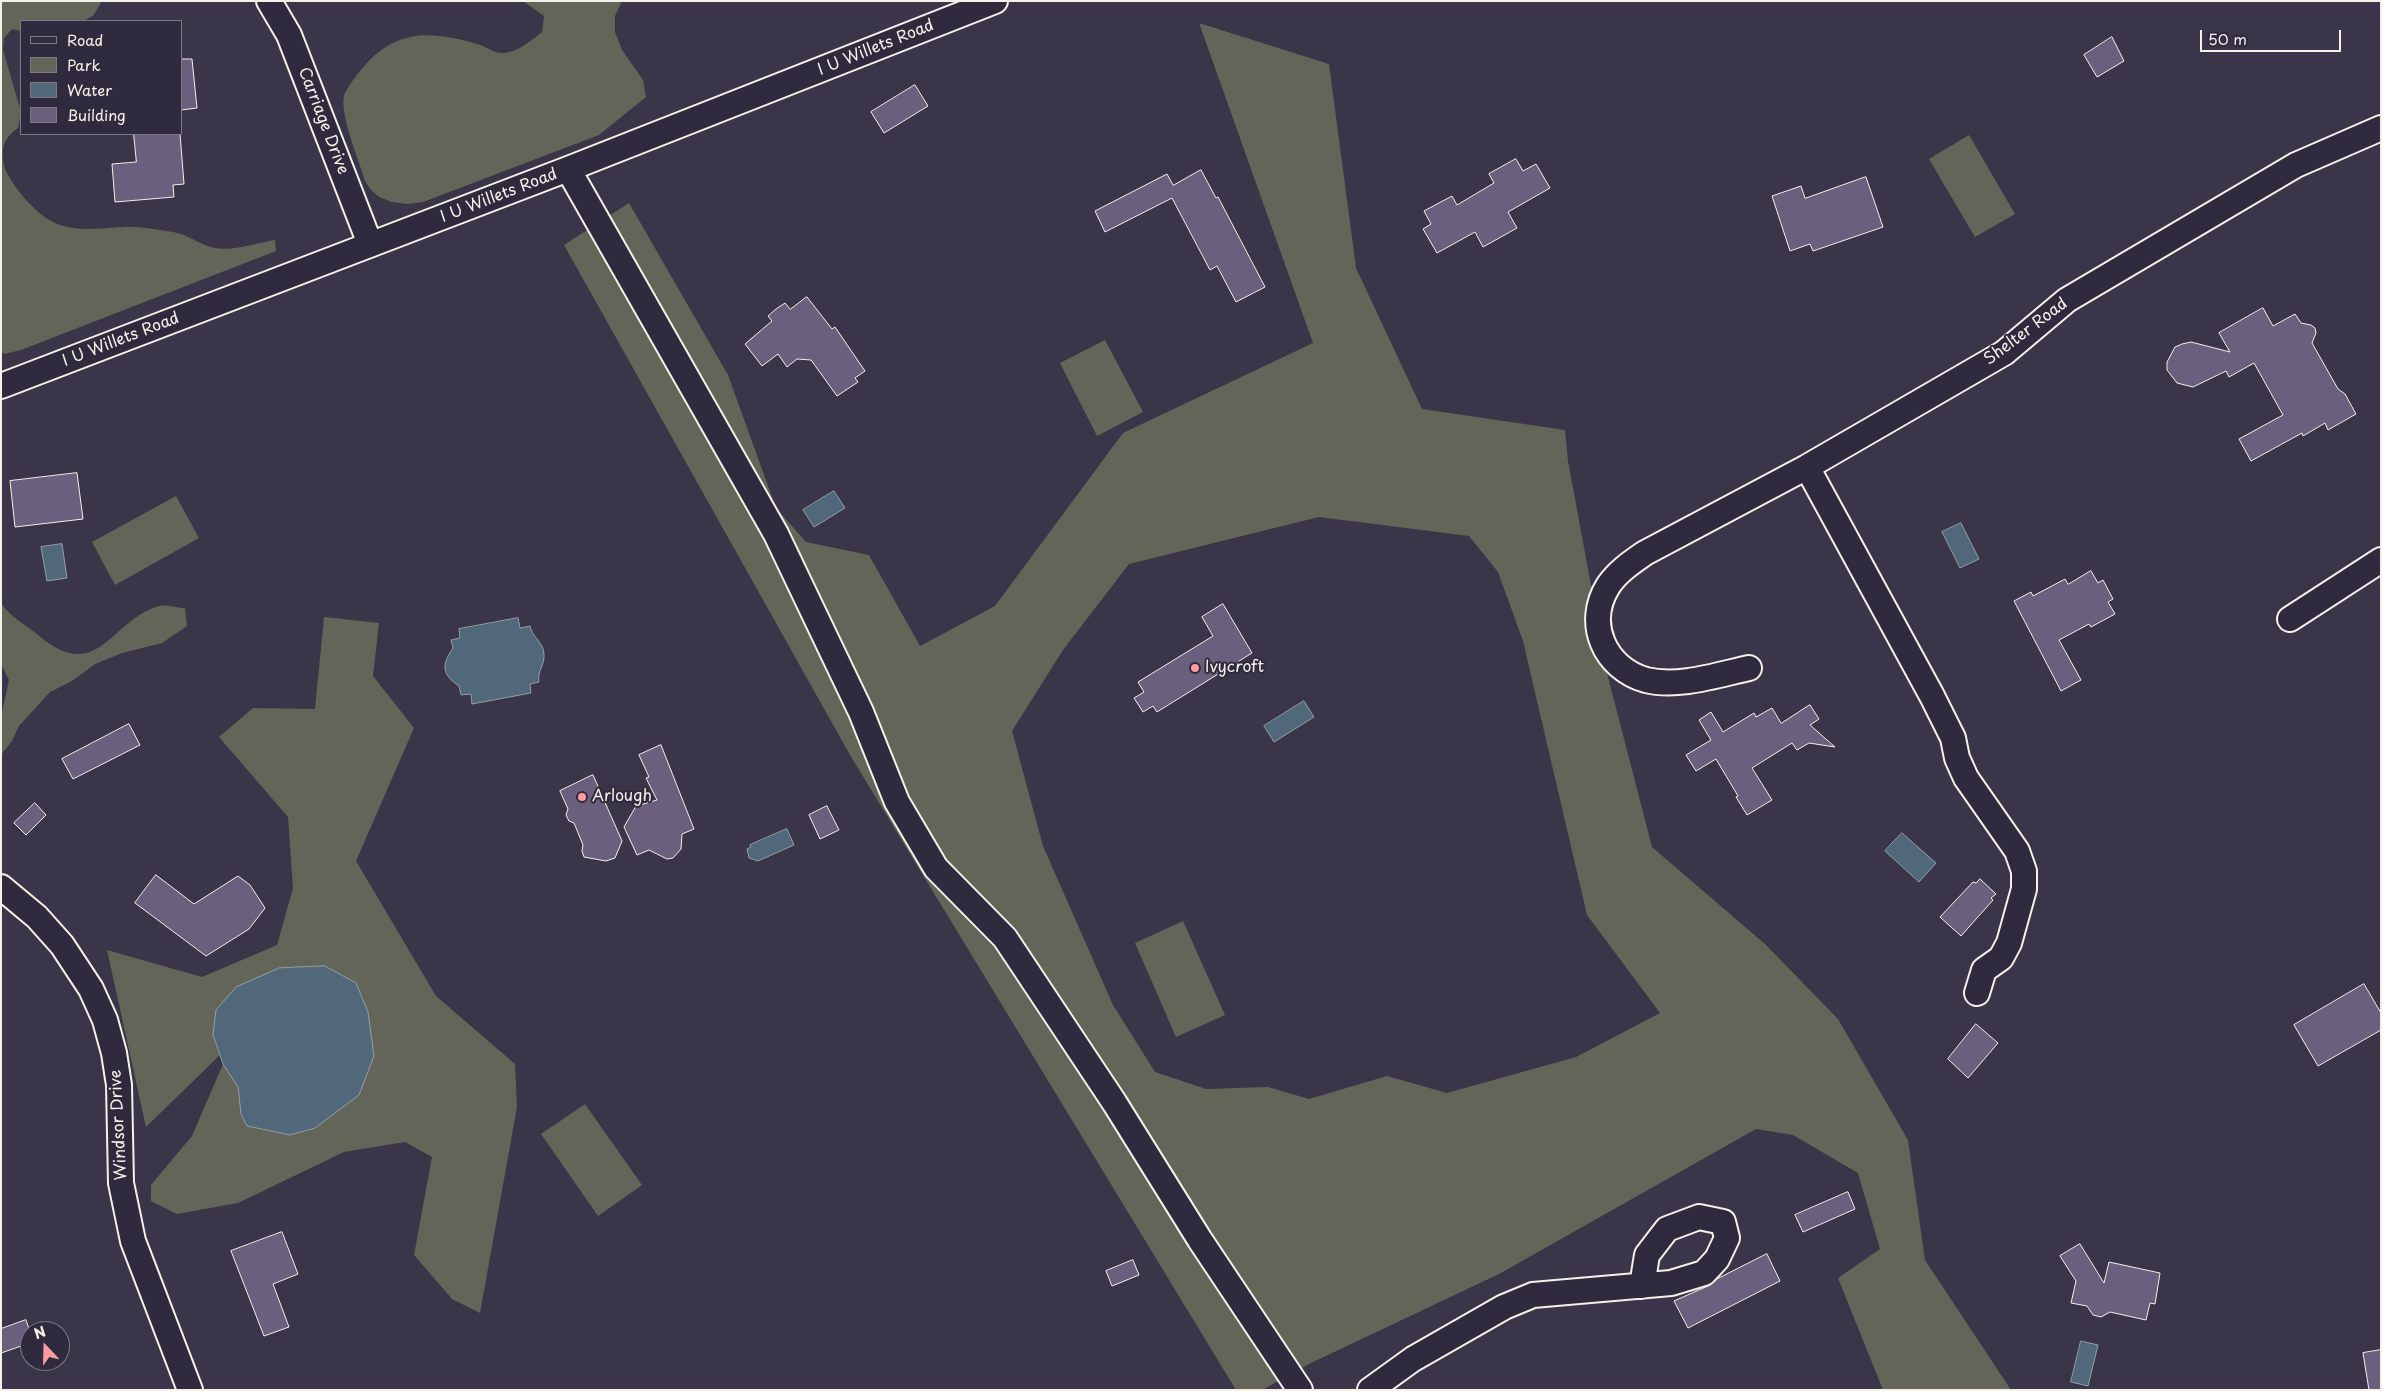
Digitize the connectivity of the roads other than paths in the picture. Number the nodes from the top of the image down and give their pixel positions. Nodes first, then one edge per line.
1 (269, 1) edge
2 (995, 1) edge
3 (2381, 128) edge
4 (568, 170) junction
5 (370, 244) junction
6 (1, 386) edge
7 (1807, 467) junction
8 (2381, 560) edge
9 (2290, 619) dead end
10 (1749, 668) dead end
11 (1, 888) edge
12 (1977, 993) dead end
13 (1642, 1286) dead end
14 (190, 1390) edge
15 (1300, 1390) edge
16 (1370, 1390) edge

1 - 5 street, Carriage Drive
2 - 4 street, I U Willets Road
3 - 7 street, Shelter Road
4 - 5 street, I U Willets Road
4 - 15 street
5 - 6 street, I U Willets Road
7 - 10 street, Shelter Road
7 - 12 street
8 - 9 street
11 - 14 street, Windsor Drive
13 - 16 street

